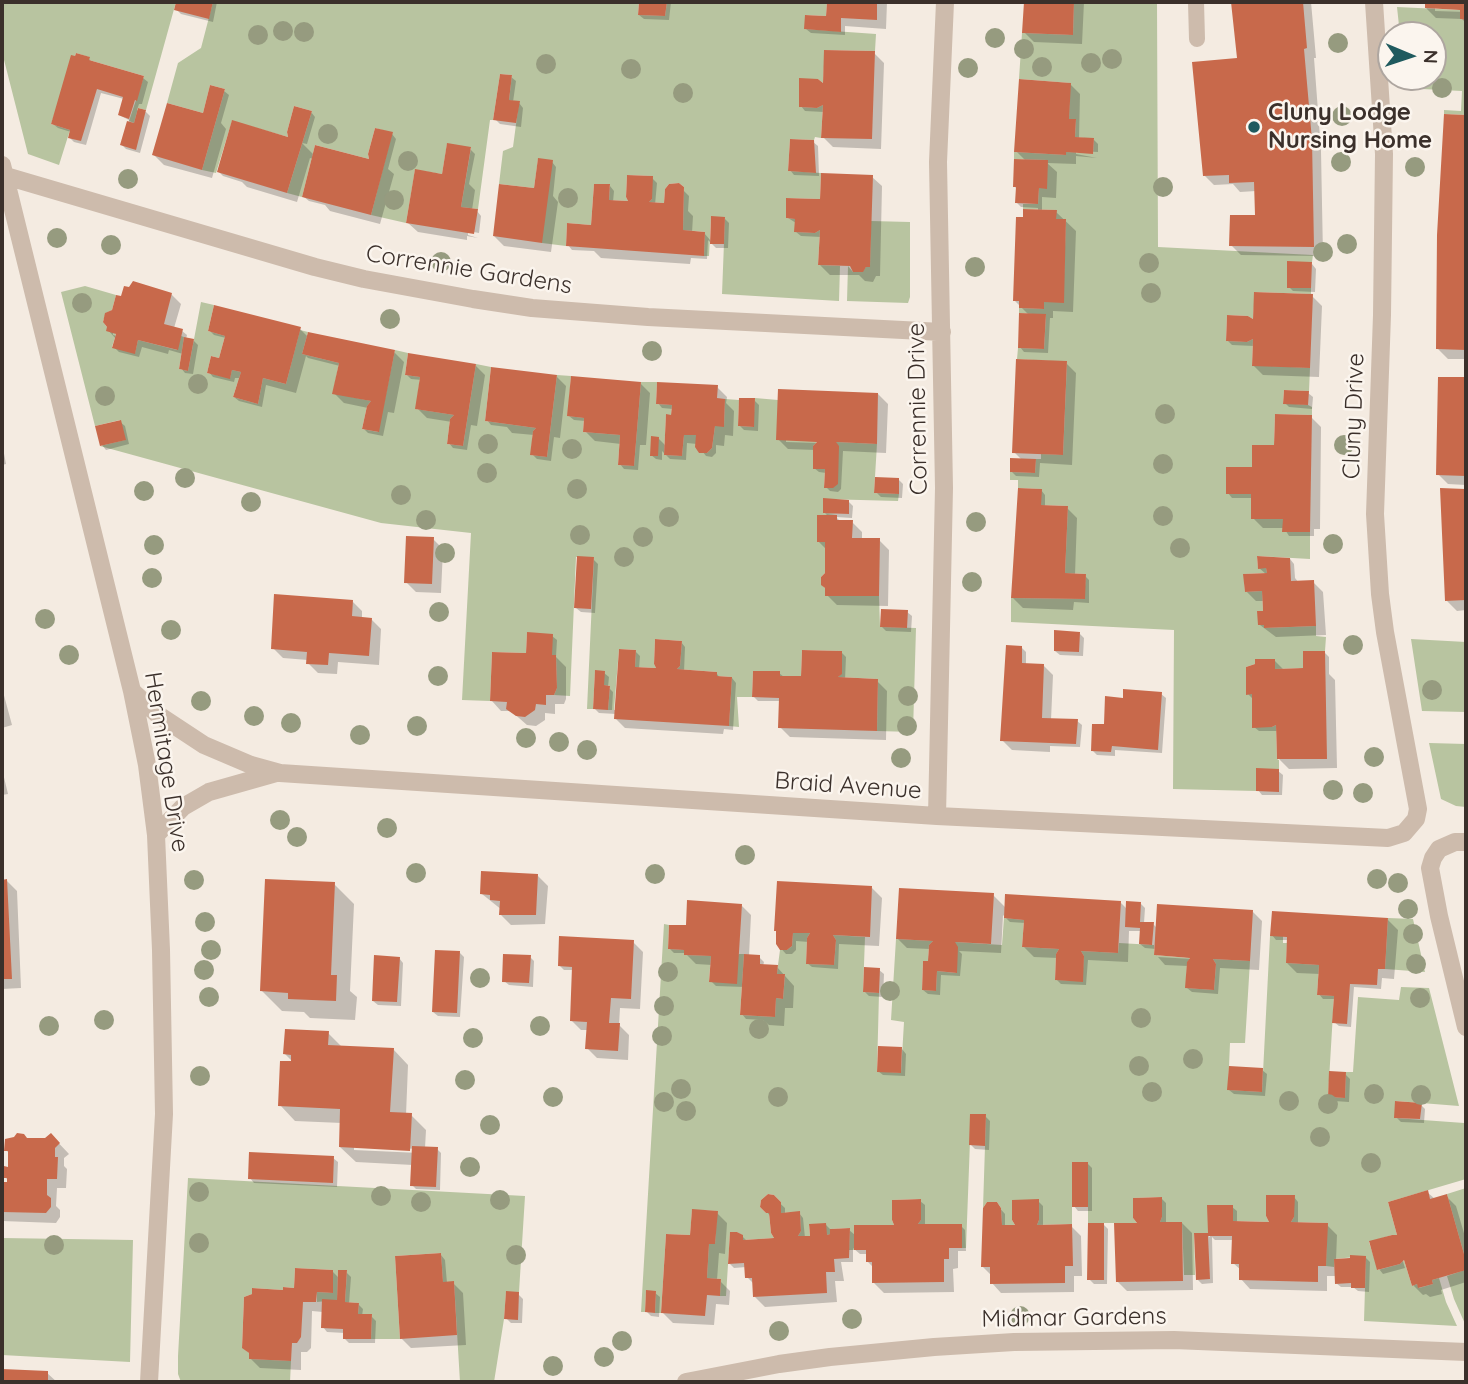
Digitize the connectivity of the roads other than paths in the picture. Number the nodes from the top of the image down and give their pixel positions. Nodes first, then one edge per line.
1 (945, 2) edge
2 (1196, 2) edge
3 (1374, 2) edge
4 (1197, 39) dead end
5 (3, 172) edge
6 (942, 332) junction
7 (132, 691) junction
8 (280, 773) junction
9 (937, 816) junction
10 (1411, 827) joint
11 (156, 835) junction
12 (1466, 842) edge
13 (1466, 1027) edge
14 (1466, 1352) edge
15 (149, 1382) edge
16 (686, 1382) edge

1 - 6 street, Corrennie Drive
2 - 4 lane
3 - 10 street, Cluny Drive
5 - 6 street, Corrennie Gardens
5 - 7 street, Hermitage Drive
6 - 9 street, Corrennie Drive
7 - 8 street, Braid Avenue
7 - 11 street, Hermitage Drive
8 - 9 street, Braid Avenue
8 - 11 street, Braid Avenue
9 - 10 street, Braid Avenue
11 - 15 street, Hermitage Drive
12 - 13 street
14 - 16 street, Midmar Gardens

